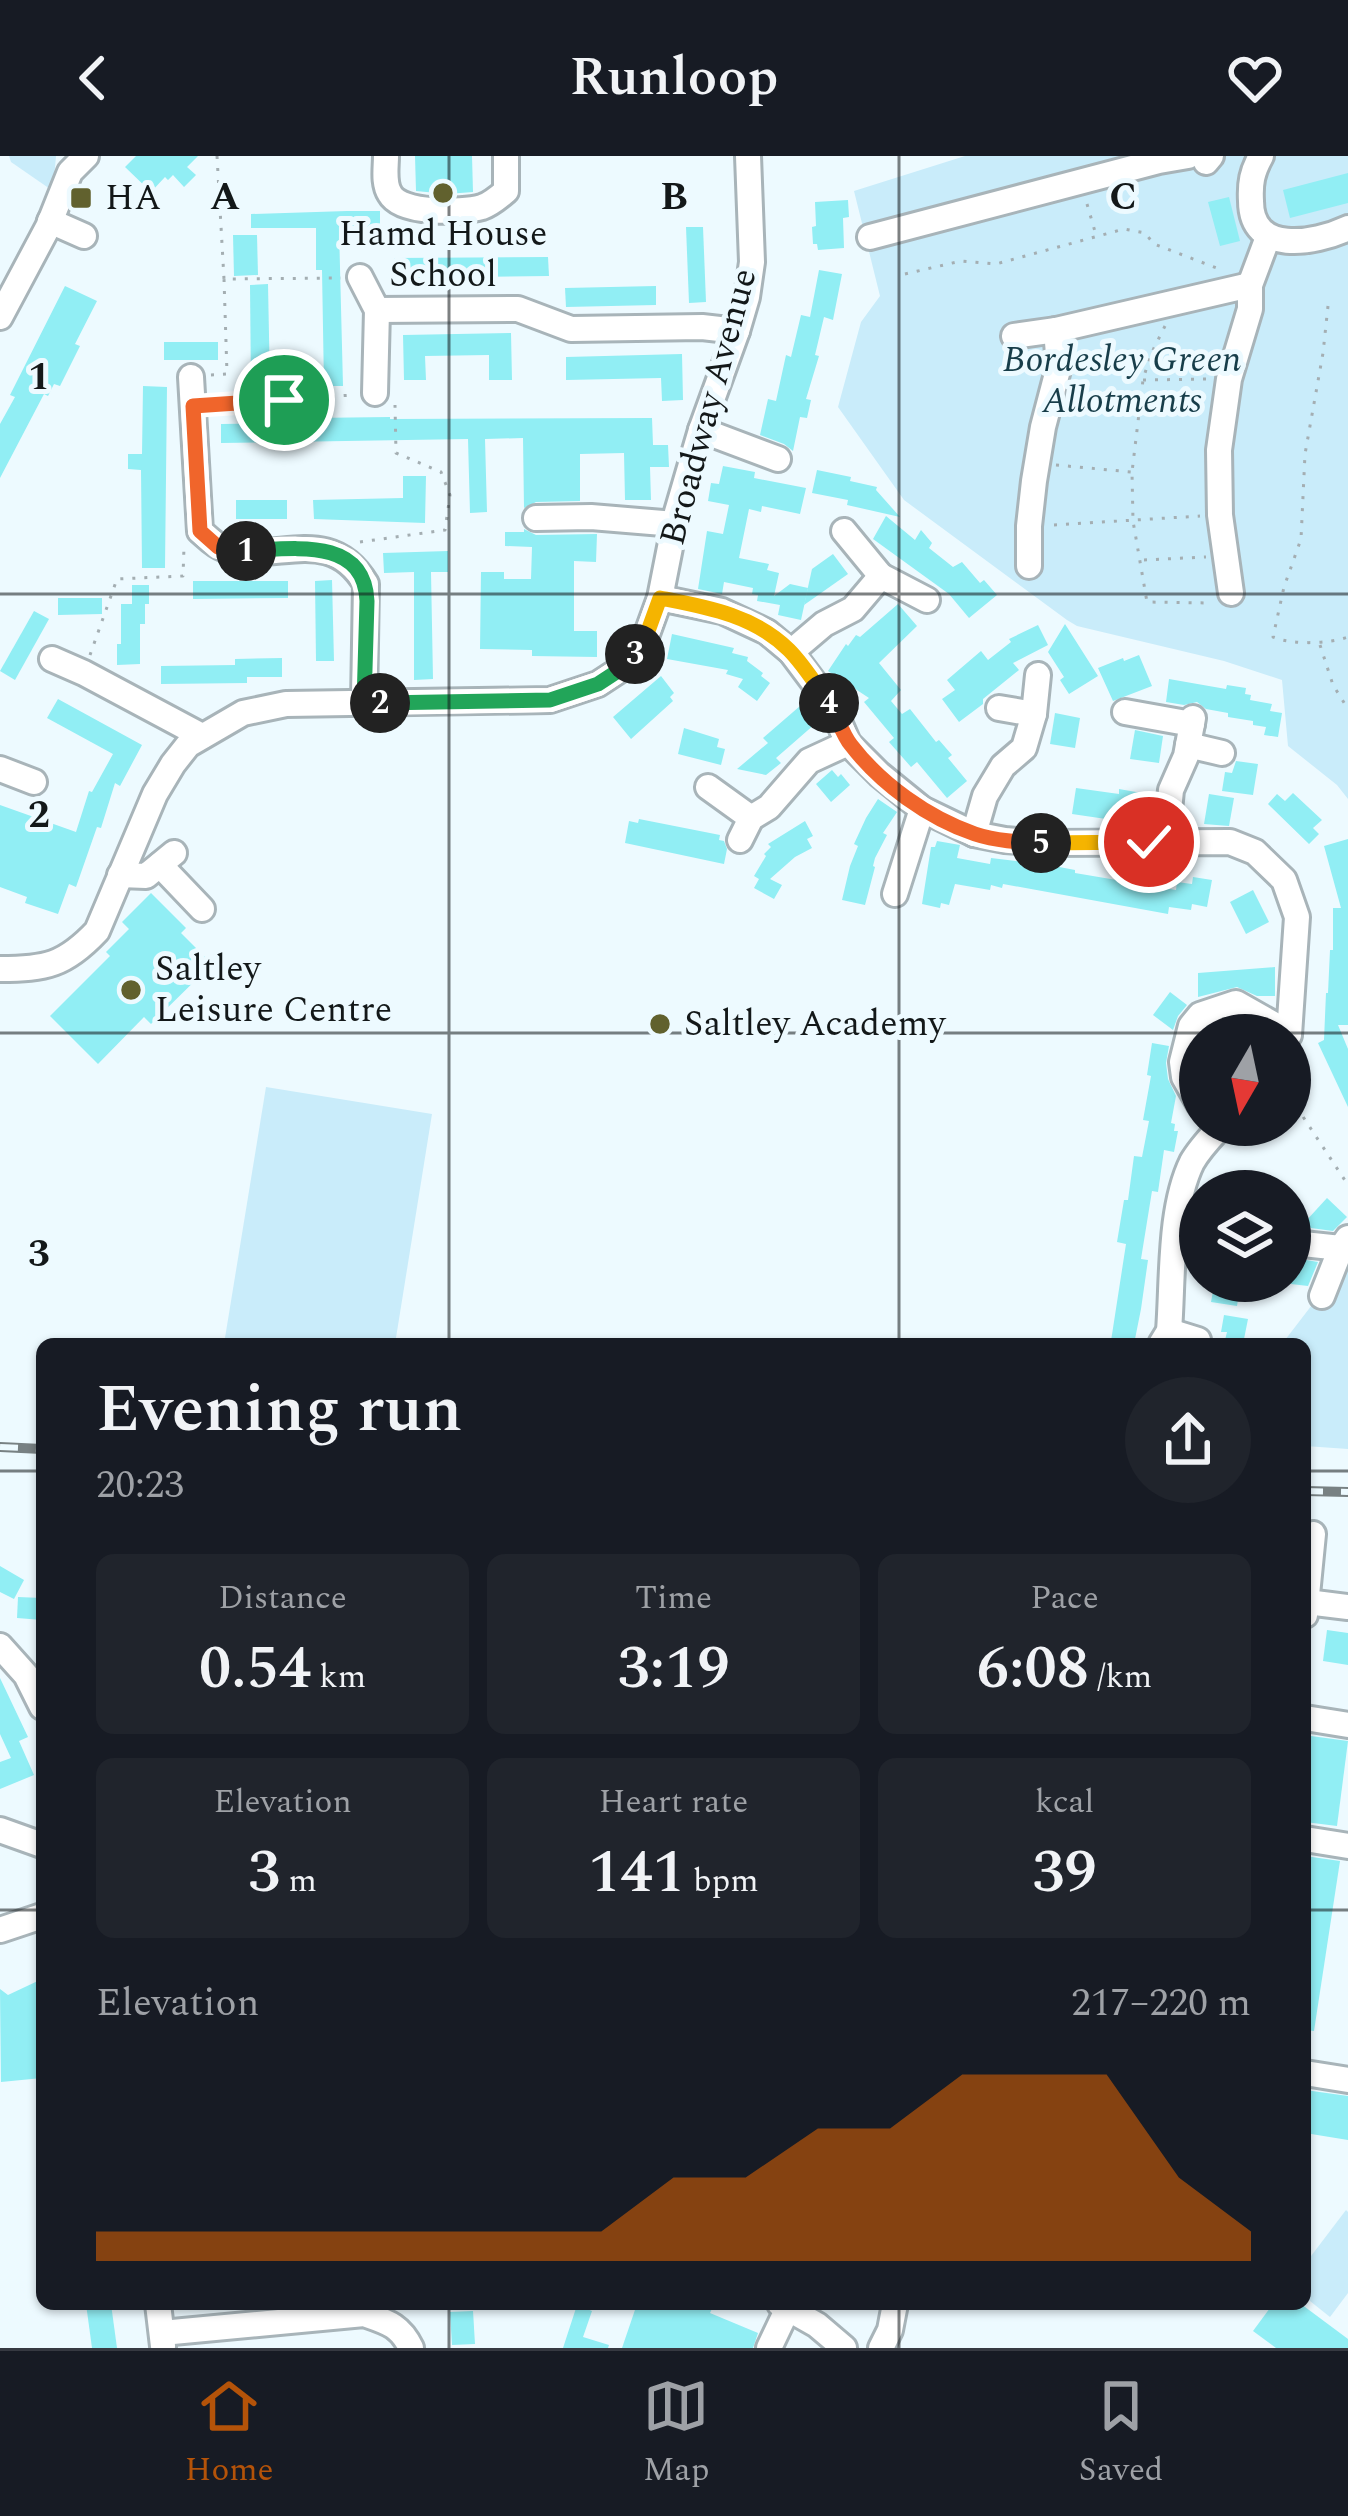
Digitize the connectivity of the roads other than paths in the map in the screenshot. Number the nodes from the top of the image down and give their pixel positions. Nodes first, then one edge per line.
1 (386, 156) edge
2 (506, 156) edge
3 (748, 156) edge
4 (1261, 156) edge
5 (1202, 158) edge
6 (73, 161) edge
7 (50, 221) junction
8 (84, 236) dead end
9 (870, 237) dead end
10 (1268, 237) junction
11 (1335, 239) edge
12 (361, 278) road end
13 (1250, 285) junction
14 (377, 310) junction
15 (0, 316) edge
16 (1056, 329) junction
17 (737, 331) junction
18 (1014, 336) dead end
19 (191, 377) road end
20 (376, 393) road end
21 (701, 430) junction
22 (778, 459) dead end
23 (536, 518) dead end
24 (675, 524) junction
25 (844, 531) dead end
26 (1029, 566) dead end
27 (881, 576) junction
28 (660, 598) junction
29 (1220, 598) road end
30 (927, 600) dead end
31 (791, 652) junction
32 (52, 659) dead end
33 (1038, 675) dead end
34 (364, 703) junction
35 (999, 708) dead end
36 (1125, 712) dead end
37 (1034, 714) junction
38 (1191, 729) junction
39 (202, 736) junction
40 (848, 742) junction
41 (1222, 753) dead end
42 (0, 769) edge
43 (34, 782) dead end
44 (708, 787) dead end
45 (922, 809) junction
46 (974, 834) junction
47 (1166, 841) junction
48 (120, 875) junction
49 (895, 894) dead end
50 (202, 909) dead end
51 (0, 969) edge
52 (1202, 1014) edge
53 (1255, 1014) edge
54 (1291, 1014) edge
55 (1204, 1146) edge
56 (1344, 1243) edge
57 (1311, 1244) edge
58 (1322, 1296) dead end
59 (1165, 1338) edge
60 (1313, 1534) dead end
61 (1311, 1555) edge
62 (1348, 1607) edge
63 (1311, 1609) edge
64 (0, 1646) edge
65 (34, 1669) edge
66 (1311, 1719) edge
67 (1348, 1725) edge
68 (0, 1830) edge
69 (1311, 1841) edge
70 (36, 1843) edge
71 (1348, 1846) edge
72 (36, 1918) edge
73 (0, 1930) edge
74 (1311, 2074) edge
75 (1348, 2080) edge
76 (159, 2310) edge
77 (783, 2310) edge
78 (791, 2310) edge
79 (894, 2310) edge
80 (162, 2340) edge
81 (411, 2348) edge
82 (769, 2348) edge
83 (844, 2348) edge
84 (880, 2348) edge

1 - 2 street
3 - 17 street, Broadway Avenue
4 - 10 street
5 - 9 street
6 - 7 street
7 - 8 street
7 - 15 street
10 - 11 street
10 - 13 street
12 - 14 street
13 - 16 street
13 - 29 street
14 - 17 street
14 - 20 street
16 - 18 street
16 - 26 street
17 - 21 street, Broadway Avenue
19 - 34 street
21 - 22 street
21 - 24 street, Broadway Avenue
23 - 24 street
24 - 28 street, Broadway Avenue
25 - 27 street
27 - 30 street
27 - 31 street
28 - 31 street
28 - 34 street, Broadway Avenue
31 - 40 street
32 - 39 street
33 - 37 street
34 - 39 street, Broadway Avenue
35 - 37 street
36 - 38 street
37 - 46 street
38 - 41 street
38 - 47 street
39 - 48 street, Broadway Avenue
40 - 44 street
40 - 45 street
42 - 43 street
45 - 46 street
45 - 49 street
46 - 47 street
47 - 54 street
48 - 50 street
48 - 51 street, Broadway Avenue
52 - 53 street
55 - 59 street
56 - 57 street
56 - 58 street
60 - 61 street
62 - 63 street
64 - 65 street
66 - 67 street
68 - 70 street
69 - 71 street
72 - 73 street
74 - 75 street
76 - 80 street
77 - 82 street
78 - 83 street
79 - 84 street
80 - 81 street

